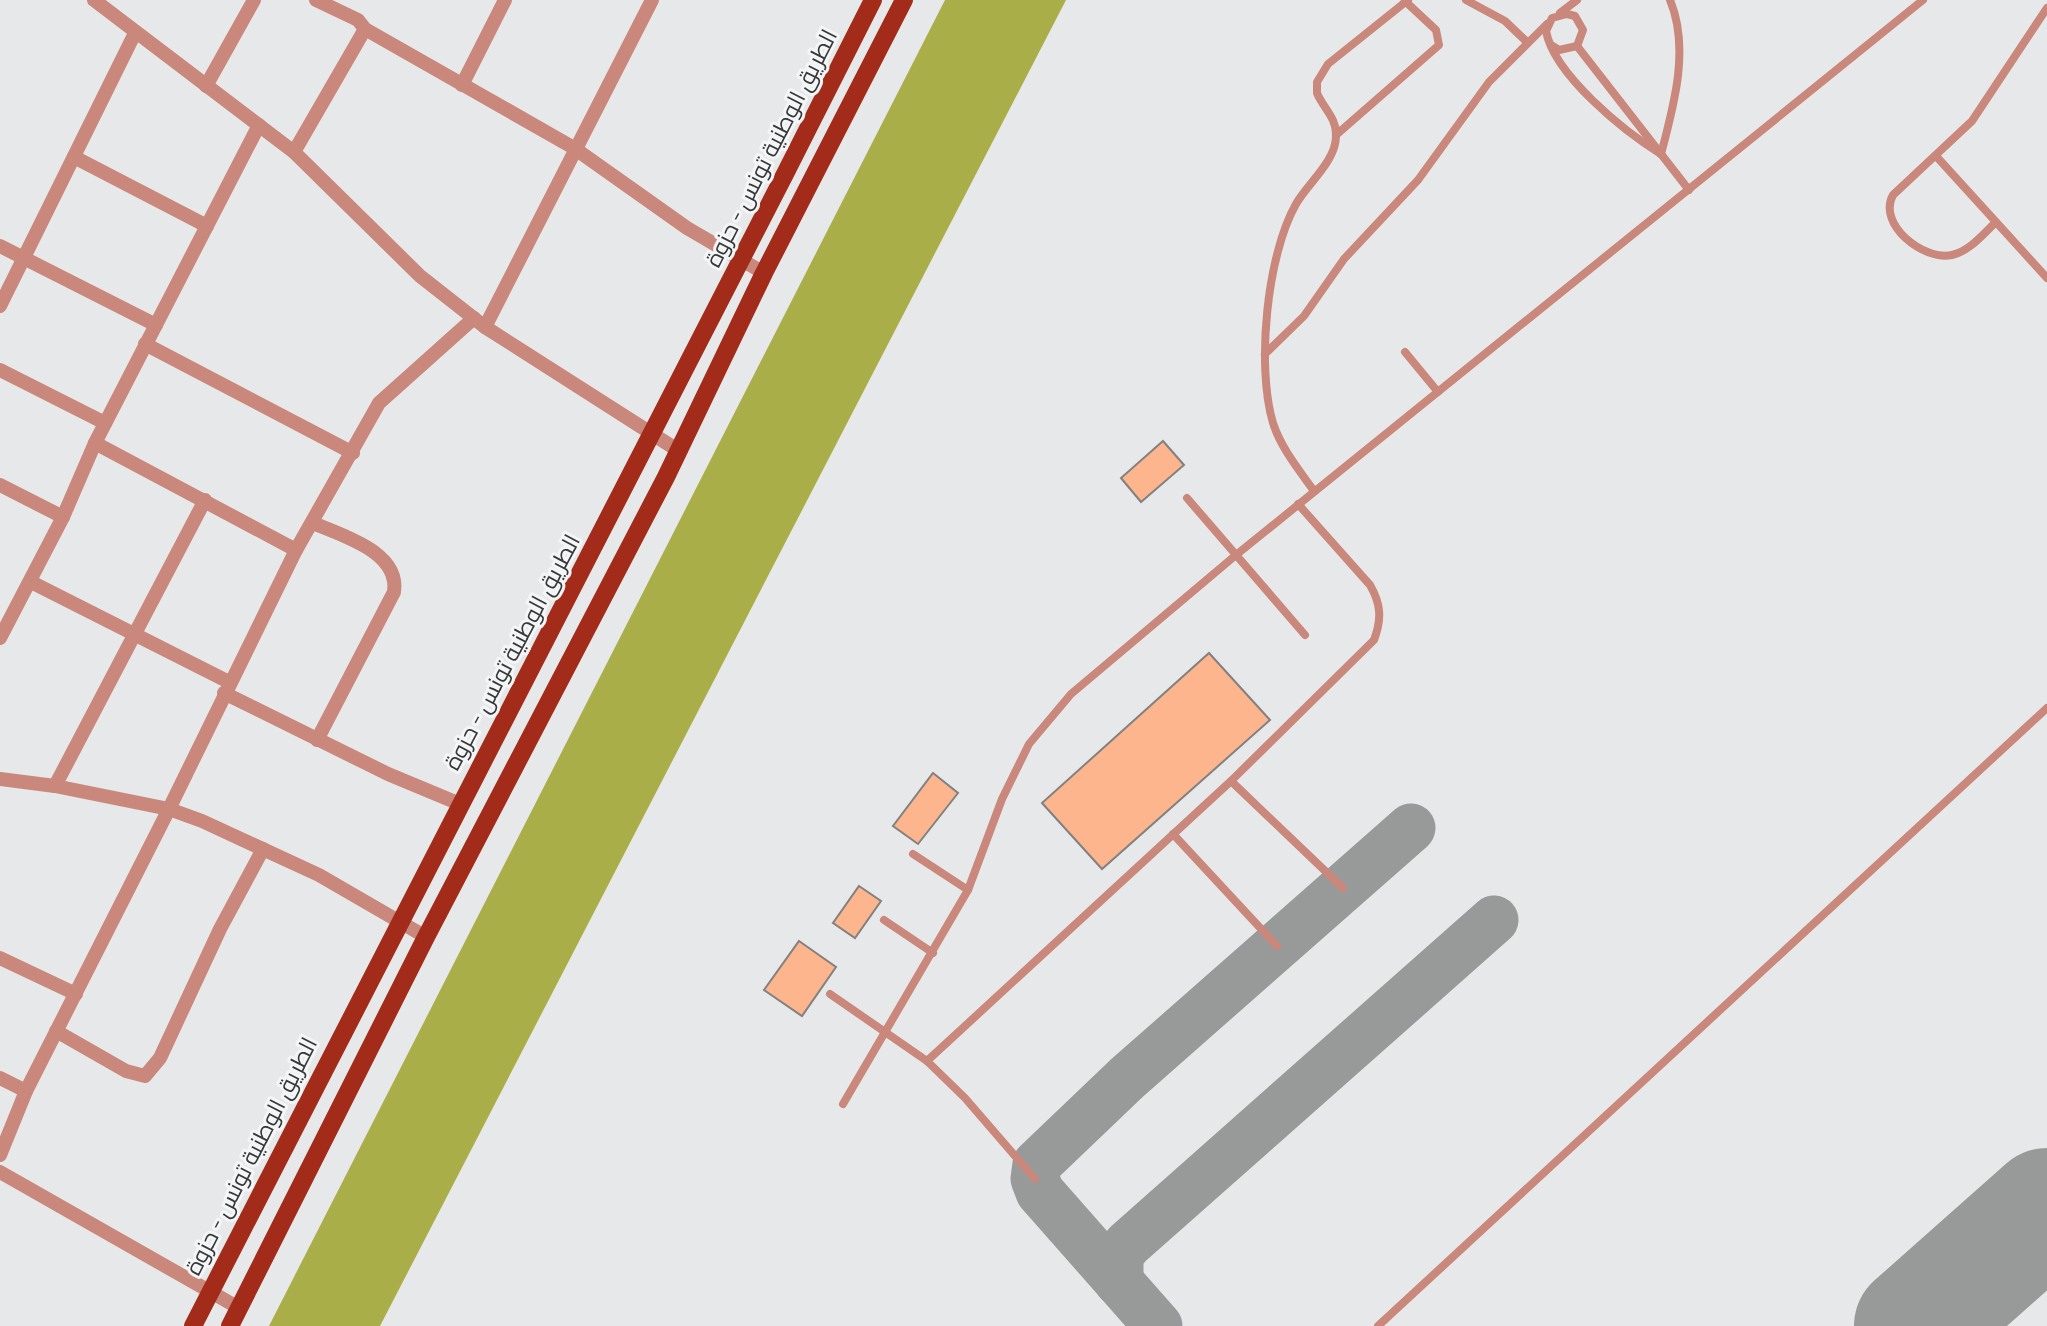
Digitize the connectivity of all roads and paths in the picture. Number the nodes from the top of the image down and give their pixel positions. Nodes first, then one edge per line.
1 (94, 0) edge
2 (254, 0) edge
3 (316, 0) edge
4 (354, 0) edge
5 (505, 0) edge
6 (652, 0) edge
7 (873, 0) edge
8 (904, 0) edge
9 (1466, 0) edge
10 (1577, 0) edge
11 (1670, 0) edge
12 (1923, 0) edge
13 (1407, 1) edge
14 (2047, 8) edge
15 (346, 13) junction
16 (1558, 14) junction
17 (1547, 24) junction
18 (365, 29) junction
19 (135, 33) junction
20 (1527, 42) junction
21 (1551, 45) junction
22 (1577, 46) junction
23 (462, 85) junction
24 (206, 86) junction
25 (259, 125) junction
26 (1336, 135) junction
27 (574, 149) junction
28 (294, 152) junction
29 (1661, 154) junction
30 (1936, 156) junction
31 (74, 157) junction
32 (1689, 190) junction
33 (1996, 222) junction
34 (207, 226) junction
35 (0, 246) edge
36 (24, 258) junction
37 (742, 261) junction
38 (764, 274) junction
39 (2047, 278) edge
40 (0, 306) edge
41 (479, 323) junction
42 (156, 325) junction
43 (145, 344) junction
44 (1405, 352) dead end
45 (1265, 354) junction
46 (0, 370) edge
47 (1438, 392) junction
48 (105, 423) junction
49 (651, 435) junction
50 (95, 443) junction
51 (679, 451) junction
52 (353, 453) junction
53 (0, 485) edge
54 (1314, 491) junction
55 (1186, 498) dead end
56 (205, 500) junction
57 (1298, 504) junction
58 (63, 517) junction
59 (313, 523) junction
60 (296, 550) junction
61 (1236, 555) junction
62 (31, 582) junction
63 (6, 615) edge
64 (1305, 635) dead end
65 (133, 636) junction
66 (0, 638) edge
67 (227, 687) junction
68 (2047, 708) edge
69 (317, 740) junction
70 (0, 779) edge
71 (1231, 781) junction
72 (55, 786) junction
73 (460, 804) junction
74 (169, 809) junction
75 (1174, 834) junction
76 (262, 849) junction
77 (913, 854) dead end
78 (1343, 888) dead end
79 (968, 890) junction
80 (399, 920) junction
81 (884, 920) dead end
82 (426, 937) junction
83 (1277, 946) dead end
84 (933, 953) junction
85 (0, 958) edge
86 (76, 994) junction
87 (830, 994) dead end
88 (56, 1031) junction
89 (887, 1031) junction
90 (927, 1061) junction
91 (0, 1078) edge
92 (26, 1091) junction
93 (843, 1104) dead end
94 (0, 1155) edge
95 (0, 1172) edge
96 (1035, 1179) dead end
97 (210, 1291) junction
98 (239, 1308) junction
99 (192, 1326) edge
100 (230, 1326) edge
101 (1378, 1326) edge

1 - 19 street
2 - 24 street
3 - 15 street
4 - 15 street
5 - 23 street
6 - 27 street
7 - 37 main road, الطريق الوطنية تونس - حزوة
8 - 38 main road
9 - 20 lane
10 - 16 lane
11 - 29 lane
12 - 32 lane
13 - 26 lane
13 - 26 lane
14 - 30 lane
15 - 18 street
16 - 17 lane
16 - 22 lane
17 - 20 lane
17 - 21 lane
18 - 23 street
18 - 28 street
19 - 24 street
19 - 31 street
20 - 45 lane
21 - 22 lane
21 - 29 lane
22 - 29 lane
23 - 27 street
24 - 25 street
25 - 28 street
25 - 34 street
26 - 45 lane
27 - 37 street
27 - 41 street
28 - 41 street
29 - 32 lane
30 - 33 lane
30 - 33 lane
31 - 34 street
31 - 36 street
32 - 47 lane
33 - 39 lane
34 - 42 street
35 - 36 street
36 - 40 street
36 - 42 street
37 - 38 street
37 - 49 main road, الطريق الوطنية تونس - حزوة
38 - 51 main road
41 - 49 street
41 - 52 street
42 - 43 street
43 - 48 street
43 - 52 street
44 - 47 lane
45 - 54 lane
46 - 48 street
47 - 54 lane
48 - 50 street
49 - 51 street
49 - 73 main road, الطريق الوطنية تونس - حزوة
50 - 56 street
50 - 58 street
51 - 82 main road
52 - 59 street
53 - 58 street
54 - 57 lane
55 - 61 lane
56 - 60 street
56 - 65 street
57 - 61 lane
57 - 71 lane
58 - 62 street
59 - 60 street
59 - 69 street
60 - 67 street
61 - 64 lane
61 - 79 lane
62 - 63 street
62 - 65 street
63 - 66 street
65 - 67 street
65 - 72 street
67 - 69 street
67 - 74 street
68 - 101 lane
69 - 73 street
70 - 72 street
71 - 75 lane
71 - 78 lane
72 - 74 street
73 - 80 main road, الطريق الوطنية تونس - حزوة
74 - 76 street
74 - 86 street
75 - 83 lane
75 - 90 lane
76 - 80 street
76 - 88 street
77 - 79 lane
79 - 84 lane
80 - 82 street
80 - 97 main road, الطريق الوطنية تونس - حزوة
81 - 84 lane
82 - 98 main road
84 - 89 lane
85 - 86 street
86 - 88 street
87 - 89 lane
88 - 92 street
89 - 90 lane
89 - 93 lane
90 - 96 lane
91 - 92 street
92 - 94 street
95 - 97 street
97 - 98 street
97 - 99 main road, الطريق الوطنية تونس - حزوة
98 - 100 main road

